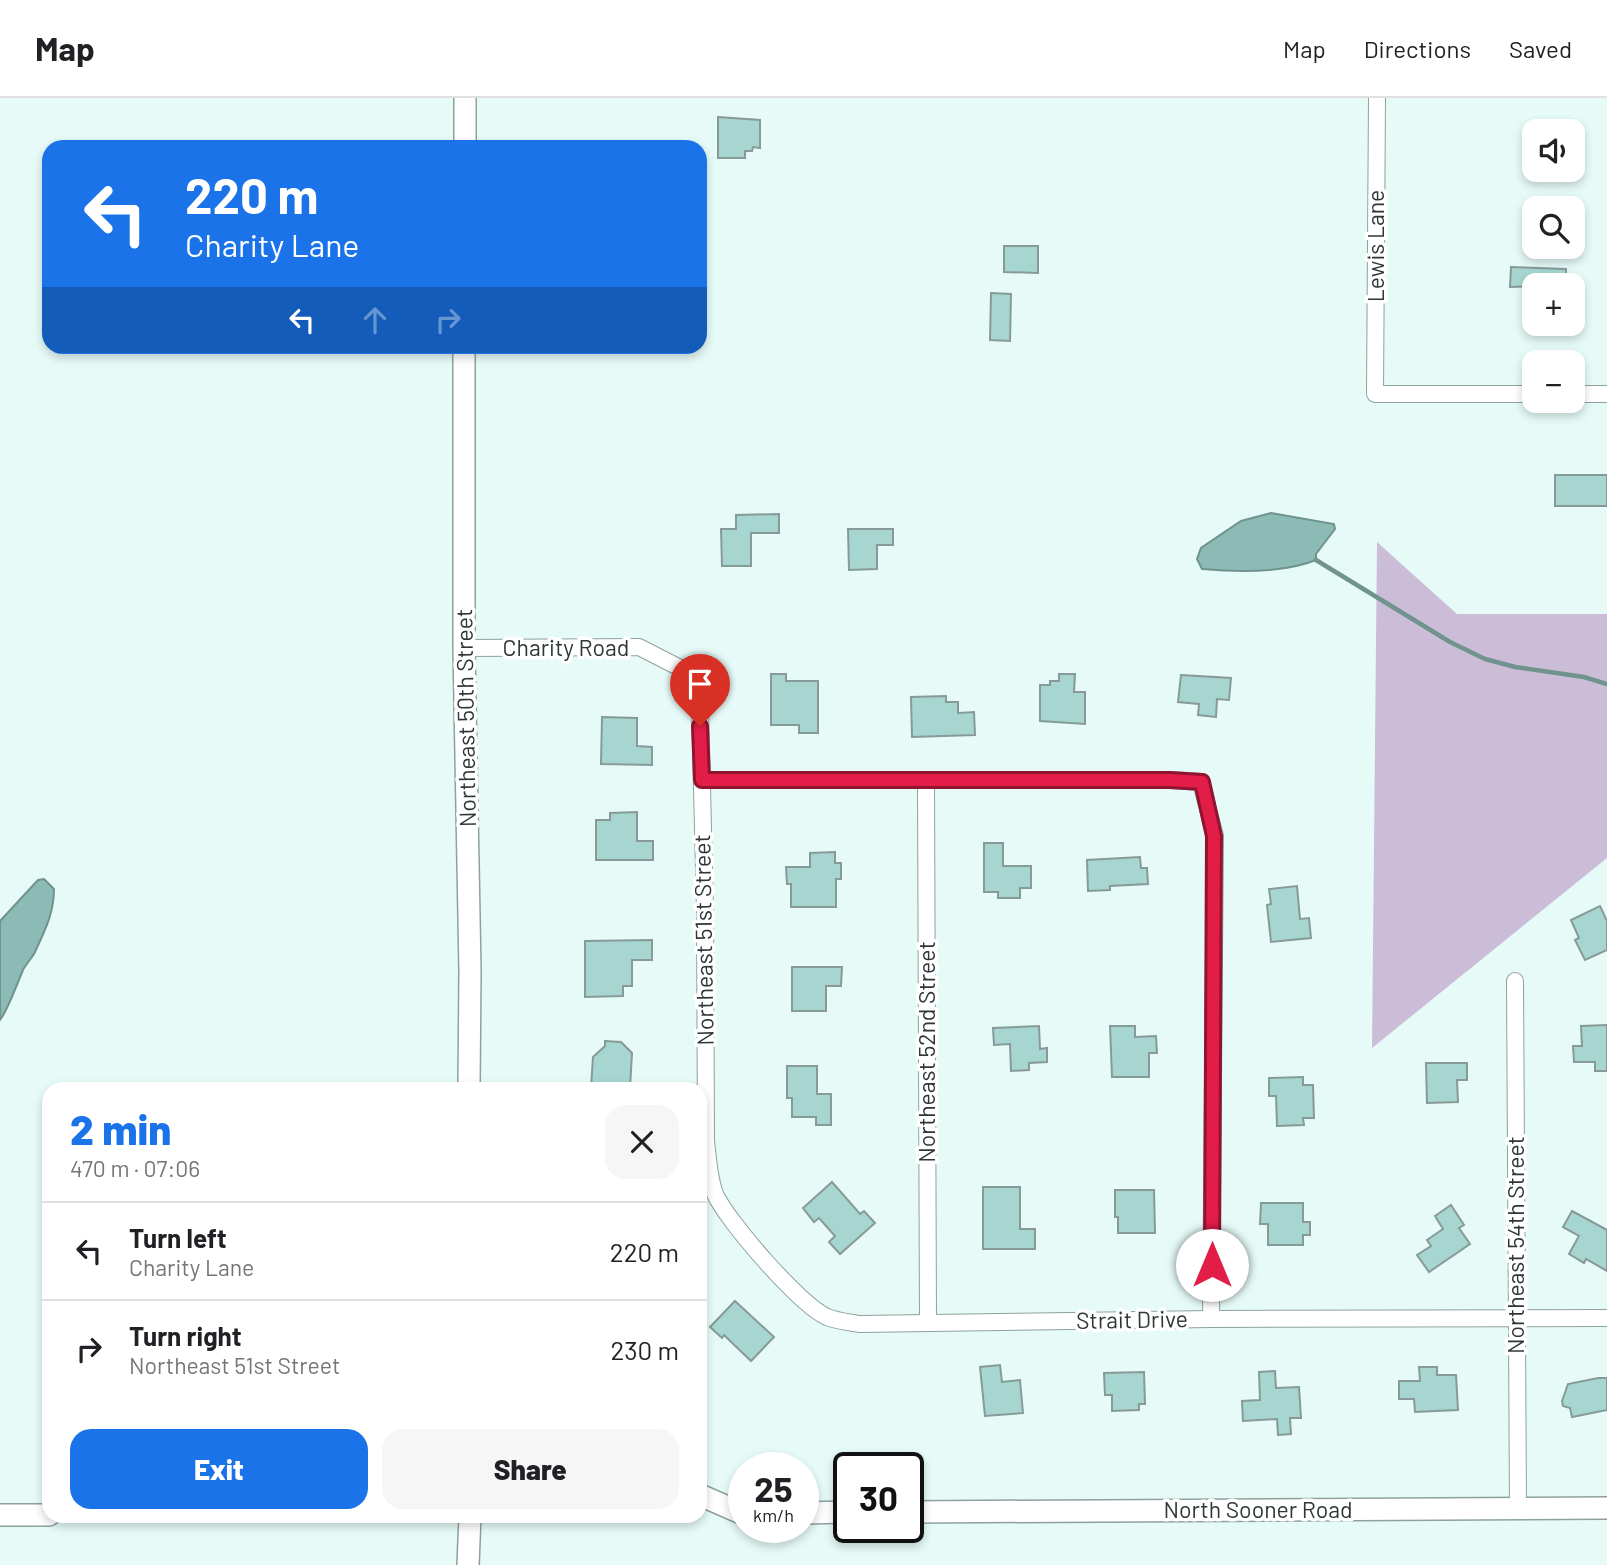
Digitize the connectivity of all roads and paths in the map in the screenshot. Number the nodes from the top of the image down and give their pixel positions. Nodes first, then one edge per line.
1 (465, 98) edge
2 (1377, 98) edge
3 (465, 140) edge
4 (464, 354) edge
5 (1522, 394) edge
6 (1585, 394) edge
7 (1607, 394) edge
8 (464, 649) junction
9 (696, 687) joint
10 (702, 780) junction
11 (926, 781) junction
12 (1515, 981) dead end
13 (470, 1082) edge
14 (705, 1082) edge
15 (707, 1147) edge
16 (715, 1192) joint
17 (1607, 1318) edge
18 (1211, 1319) junction
19 (1517, 1319) junction
20 (928, 1323) junction
21 (707, 1498) edge
22 (728, 1507) edge
23 (1518, 1508) junction
24 (1607, 1508) edge
25 (924, 1512) edge
26 (707, 1513) edge
27 (728, 1513) edge
28 (0, 1515) edge
29 (42, 1515) edge
30 (470, 1523) edge
31 (468, 1565) edge

1 - 3 street
2 - 5 street, Lewis Lane
4 - 8 street, Northeast 50th Street
6 - 7 street
8 - 9 street, Charity Road
8 - 13 street, Northeast 50th Street
9 - 10 street, Northeast 51st Street
10 - 11 street
10 - 14 street, Northeast 51st Street
11 - 18 street
11 - 20 street, Northeast 52nd Street
12 - 19 street, Northeast 54th Street
15 - 16 street, Northeast 51st Street
16 - 20 street, Strait Drive
17 - 19 street, Strait Drive
18 - 19 street, Strait Drive
18 - 20 street, Strait Drive
19 - 23 street, Northeast 54th Street
21 - 22 street
23 - 24 street, North Sooner Road
23 - 25 street, North Sooner Road
26 - 27 street
28 - 29 street
30 - 31 street

